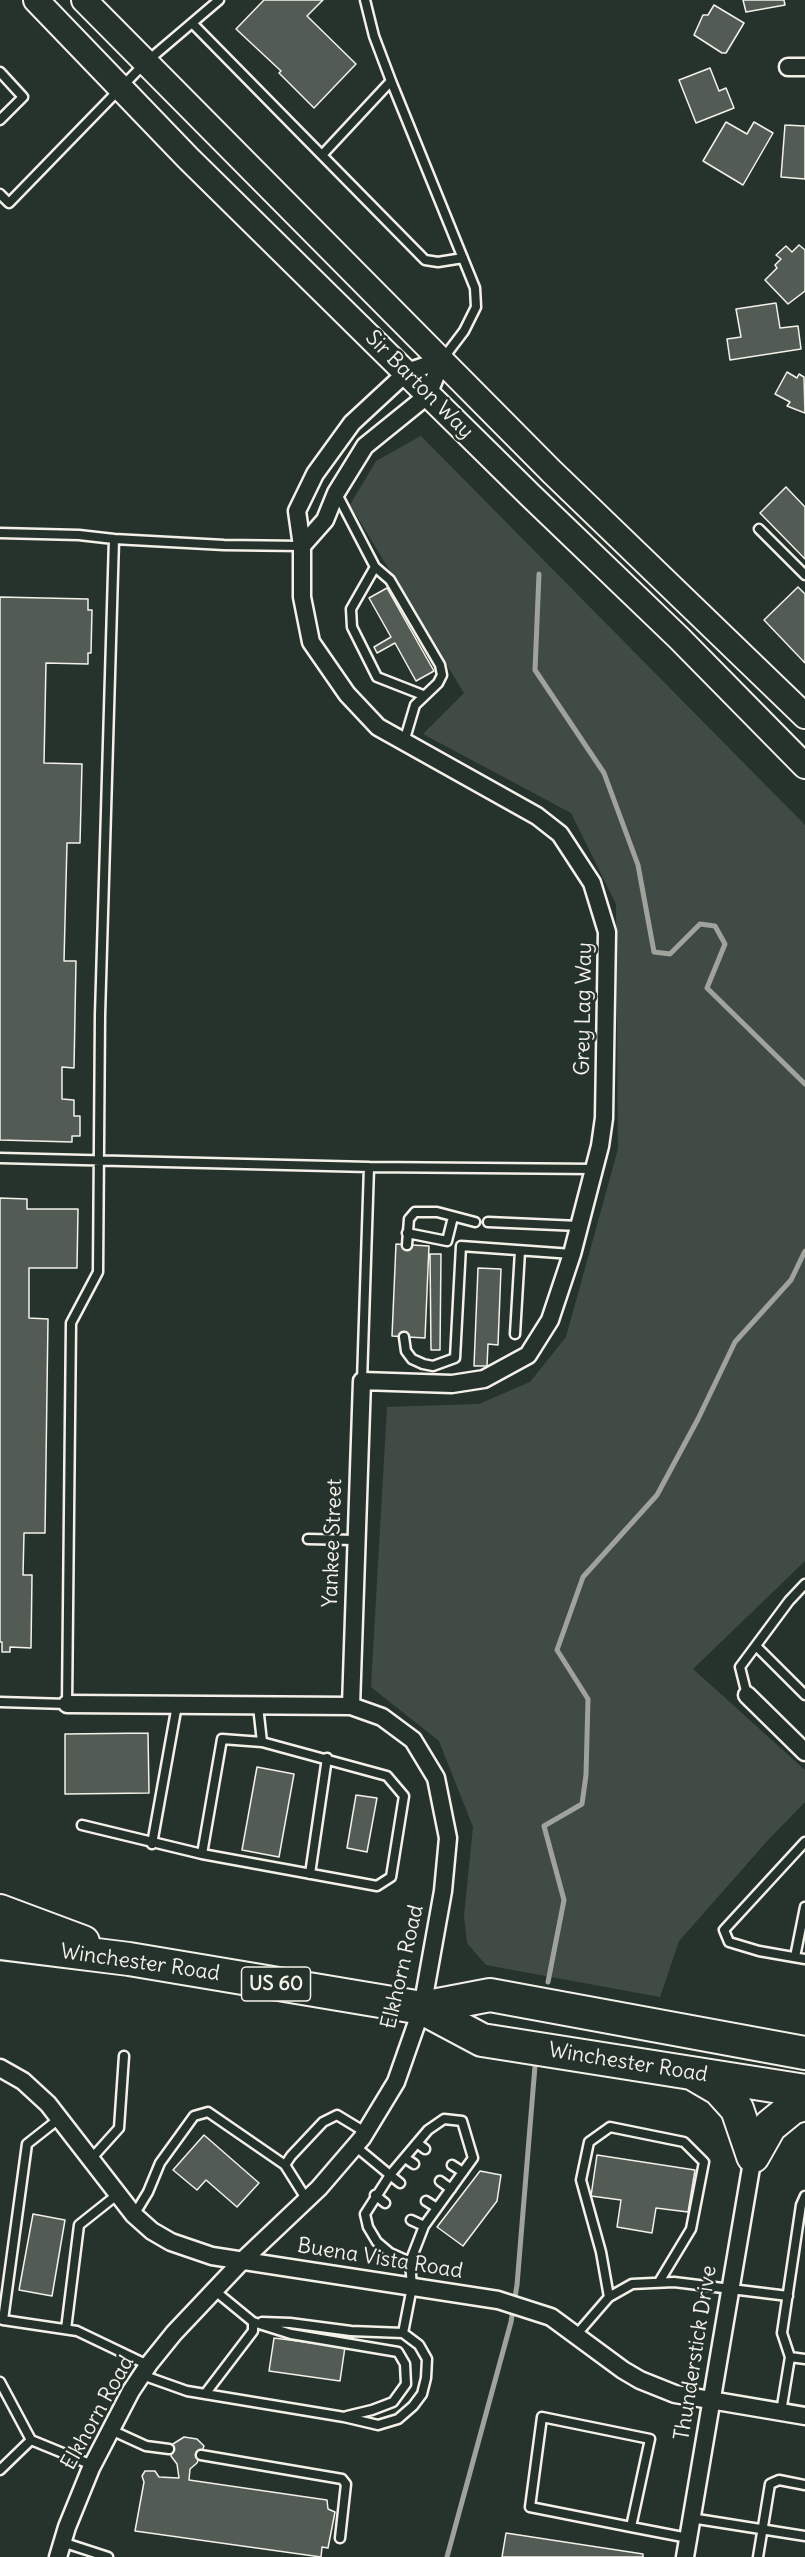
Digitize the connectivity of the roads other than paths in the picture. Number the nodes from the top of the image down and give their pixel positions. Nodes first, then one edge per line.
1 (36, 0) edge
2 (84, 0) edge
3 (219, 0) edge
4 (365, 0) edge
5 (192, 23) junction
6 (145, 63) junction
7 (788, 67) dead end
8 (805, 67) edge
9 (0, 72) edge
10 (391, 81) junction
11 (121, 89) junction
12 (0, 120) edge
13 (323, 154) junction
14 (0, 194) edge
15 (463, 258) junction
16 (442, 360) junction
17 (407, 372) junction
18 (428, 395) junction
19 (336, 493) junction
20 (759, 529) dead end
21 (0, 533) edge
22 (114, 539) junction
23 (302, 546) junction
24 (375, 567) junction
25 (805, 575) edge
26 (423, 695) junction
27 (805, 716) edge
28 (404, 742) junction
29 (805, 766) edge
30 (0, 1158) edge
31 (99, 1160) junction
32 (369, 1167) junction
33 (594, 1169) junction
34 (453, 1217) junction
35 (475, 1222) dead end
36 (488, 1222) dead end
37 (579, 1226) junction
38 (407, 1233) junction
39 (447, 1241) junction
40 (406, 1245) dead end
41 (461, 1246) junction
42 (520, 1251) junction
43 (572, 1254) junction
44 (515, 1334) dead end
45 (404, 1337) dead end
46 (362, 1381) junction
47 (308, 1539) dead end
48 (355, 1540) junction
49 (805, 1584) edge
50 (756, 1646) junction
51 (747, 1695) joint
52 (805, 1695) edge
53 (0, 1702) edge
54 (67, 1704) junction
55 (177, 1705) junction
56 (258, 1706) junction
57 (351, 1706) junction
58 (261, 1742) junction
59 (805, 1752) edge
60 (327, 1758) junction
61 (82, 1825) dead end
62 (805, 1842) edge
63 (152, 1844) junction
64 (202, 1854) junction
65 (310, 1874) junction
66 (805, 1907) edge
67 (0, 1911) edge
68 (0, 1943) edge
69 (795, 1957) junction
70 (129, 1959) junction
71 (805, 1959) edge
72 (422, 2008) junction
73 (805, 2053) edge
74 (124, 2056) dead end
75 (0, 2068) edge
76 (692, 2073) junction
77 (805, 2091) edge
78 (805, 2104) edge
79 (61, 2118) junction
80 (365, 2132) junction
81 (417, 2143) junction
82 (355, 2146) junction
83 (425, 2149) dead end
84 (753, 2156) junction
85 (92, 2158) junction
86 (405, 2158) junction
87 (414, 2164) dead end
88 (285, 2165) junction
89 (452, 2165) dead end
90 (463, 2172) junction
91 (390, 2175) junction
92 (440, 2181) dead end
93 (400, 2183) dead end
94 (451, 2188) junction
95 (118, 2194) junction
96 (375, 2195) junction
97 (805, 2196) edge
98 (307, 2201) junction
99 (426, 2201) dead end
100 (385, 2203) dead end
101 (437, 2208) junction
102 (134, 2215) junction
103 (411, 2220) dead end
104 (424, 2226) junction
105 (243, 2260) junction
106 (410, 2262) junction
107 (659, 2282) junction
108 (412, 2287) junction
109 (729, 2288) junction
110 (214, 2290) junction
111 (788, 2296) junction
112 (609, 2297) junction
113 (252, 2322) junction
114 (66, 2329) junction
115 (403, 2333) junction
116 (577, 2334) junction
117 (790, 2356) junction
118 (805, 2359) edge
119 (145, 2370) junction
120 (1, 2384) edge
121 (205, 2394) junction
122 (711, 2400) junction
123 (781, 2412) junction
124 (805, 2416) edge
125 (344, 2417) junction
126 (111, 2430) junction
127 (31, 2440) junction
128 (169, 2449) dead end
129 (201, 2455) dead end
130 (92, 2465) junction
131 (1, 2468) edge
132 (805, 2485) edge
133 (691, 2518) junction
134 (631, 2527) junction
135 (762, 2529) junction
136 (805, 2536) edge
137 (340, 2538) dead end
138 (688, 2538) junction
139 (60, 2549) edge
140 (108, 2557) edge
141 (685, 2557) edge
142 (758, 2557) edge

1 - 11 main road, Sir Barton Way
2 - 6 main road, Sir Barton Way
3 - 5 lane
4 - 10 lane
5 - 6 lane
5 - 13 lane
6 - 11 lane
6 - 16 main road, Sir Barton Way
7 - 8 street
9 - 12 lane
10 - 13 lane
10 - 15 lane
11 - 14 lane
11 - 17 main road, Sir Barton Way
13 - 15 lane
15 - 16 lane
16 - 17 street, Grey Lag Way
16 - 18 street
16 - 27 main road, Sir Barton Way
17 - 18 main road, Sir Barton Way
17 - 23 street, Grey Lag Way
18 - 19 street
18 - 29 main road, Sir Barton Way
19 - 23 street
19 - 24 lane
20 - 25 lane
21 - 22 lane
22 - 23 lane
22 - 31 lane
23 - 28 street, Grey Lag Way
24 - 26 lane
24 - 26 lane
26 - 28 lane
28 - 33 street, Grey Lag Way
30 - 31 lane
31 - 32 lane
31 - 54 lane
32 - 33 lane
32 - 46 lane
33 - 37 street, Grey Lag Way
34 - 35 lane
34 - 38 lane
34 - 39 lane
36 - 37 lane
37 - 43 street, Grey Lag Way
38 - 39 lane
38 - 40 lane
39 - 41 lane
41 - 42 lane
41 - 45 lane
42 - 43 lane
42 - 44 lane
43 - 46 street, Grey Lag Way
46 - 48 street, Yankee Street
47 - 48 lane
48 - 57 street, Yankee Street
49 - 50 lane
50 - 51 lane
50 - 52 lane
51 - 59 street
53 - 54 lane
54 - 55 street, Elkhorn Road
55 - 56 street, Elkhorn Road
55 - 63 lane
56 - 57 street, Elkhorn Road
56 - 58 lane
57 - 72 street, Elkhorn Road
58 - 60 lane
58 - 64 lane
60 - 65 lane
60 - 65 lane
61 - 63 lane
62 - 69 lane
63 - 64 lane
64 - 65 lane
66 - 69 lane
67 - 70 highway
68 - 70 highway, Winchester Road / US 60
69 - 71 lane
70 - 72 highway, Winchester Road / US 60
72 - 73 highway, Winchester Road / US 60
72 - 76 highway, Winchester Road / US 60
72 - 80 street, Elkhorn Road
74 - 85 lane
75 - 79 street, Buena Vista Road
76 - 77 highway, Winchester Road / US 60
76 - 84 highway
78 - 84 highway
79 - 85 street, Buena Vista Road
79 - 114 lane
80 - 82 street, Elkhorn Road
80 - 88 lane
81 - 83 lane
81 - 86 lane
81 - 90 lane
82 - 91 lane
82 - 98 street, Elkhorn Road
84 - 109 street, Thunderstick Drive
85 - 95 street, Buena Vista Road
86 - 87 lane
86 - 91 lane
88 - 98 lane
88 - 102 lane
89 - 90 lane
90 - 94 lane
91 - 93 lane
91 - 96 lane
92 - 94 lane
94 - 101 lane
95 - 102 street, Buena Vista Road
95 - 114 lane
96 - 100 lane
96 - 106 lane
97 - 111 lane
98 - 105 street, Elkhorn Road
99 - 101 lane
101 - 104 lane
102 - 105 street, Buena Vista Road
103 - 104 lane
104 - 106 lane
105 - 108 street, Buena Vista Road
105 - 110 street, Elkhorn Road
106 - 108 lane
107 - 109 lane
107 - 112 lane
107 - 112 lane
108 - 115 lane
108 - 116 street, Buena Vista Road
109 - 111 lane
109 - 122 street, Thunderstick Drive
110 - 113 lane
110 - 119 street, Elkhorn Road
111 - 117 lane
112 - 116 lane
113 - 115 lane
113 - 121 lane
113 - 125 lane
114 - 119 lane
115 - 125 lane
116 - 122 street, Buena Vista Road
117 - 118 lane
117 - 123 lane
119 - 121 lane
119 - 126 street, Elkhorn Road
120 - 127 lane
121 - 125 lane
122 - 123 street, Buena Vista Road
122 - 133 street, Thunderstick Drive
123 - 124 street, Buena Vista Road
126 - 128 lane
126 - 130 street, Elkhorn Road
127 - 130 lane
127 - 131 lane
129 - 137 lane
130 - 139 street, Elkhorn Road
132 - 135 lane
133 - 135 lane
133 - 138 street, Thunderstick Drive
134 - 134 lane
134 - 138 lane
135 - 136 lane
135 - 142 lane
138 - 141 street, Thunderstick Drive
139 - 140 lane

